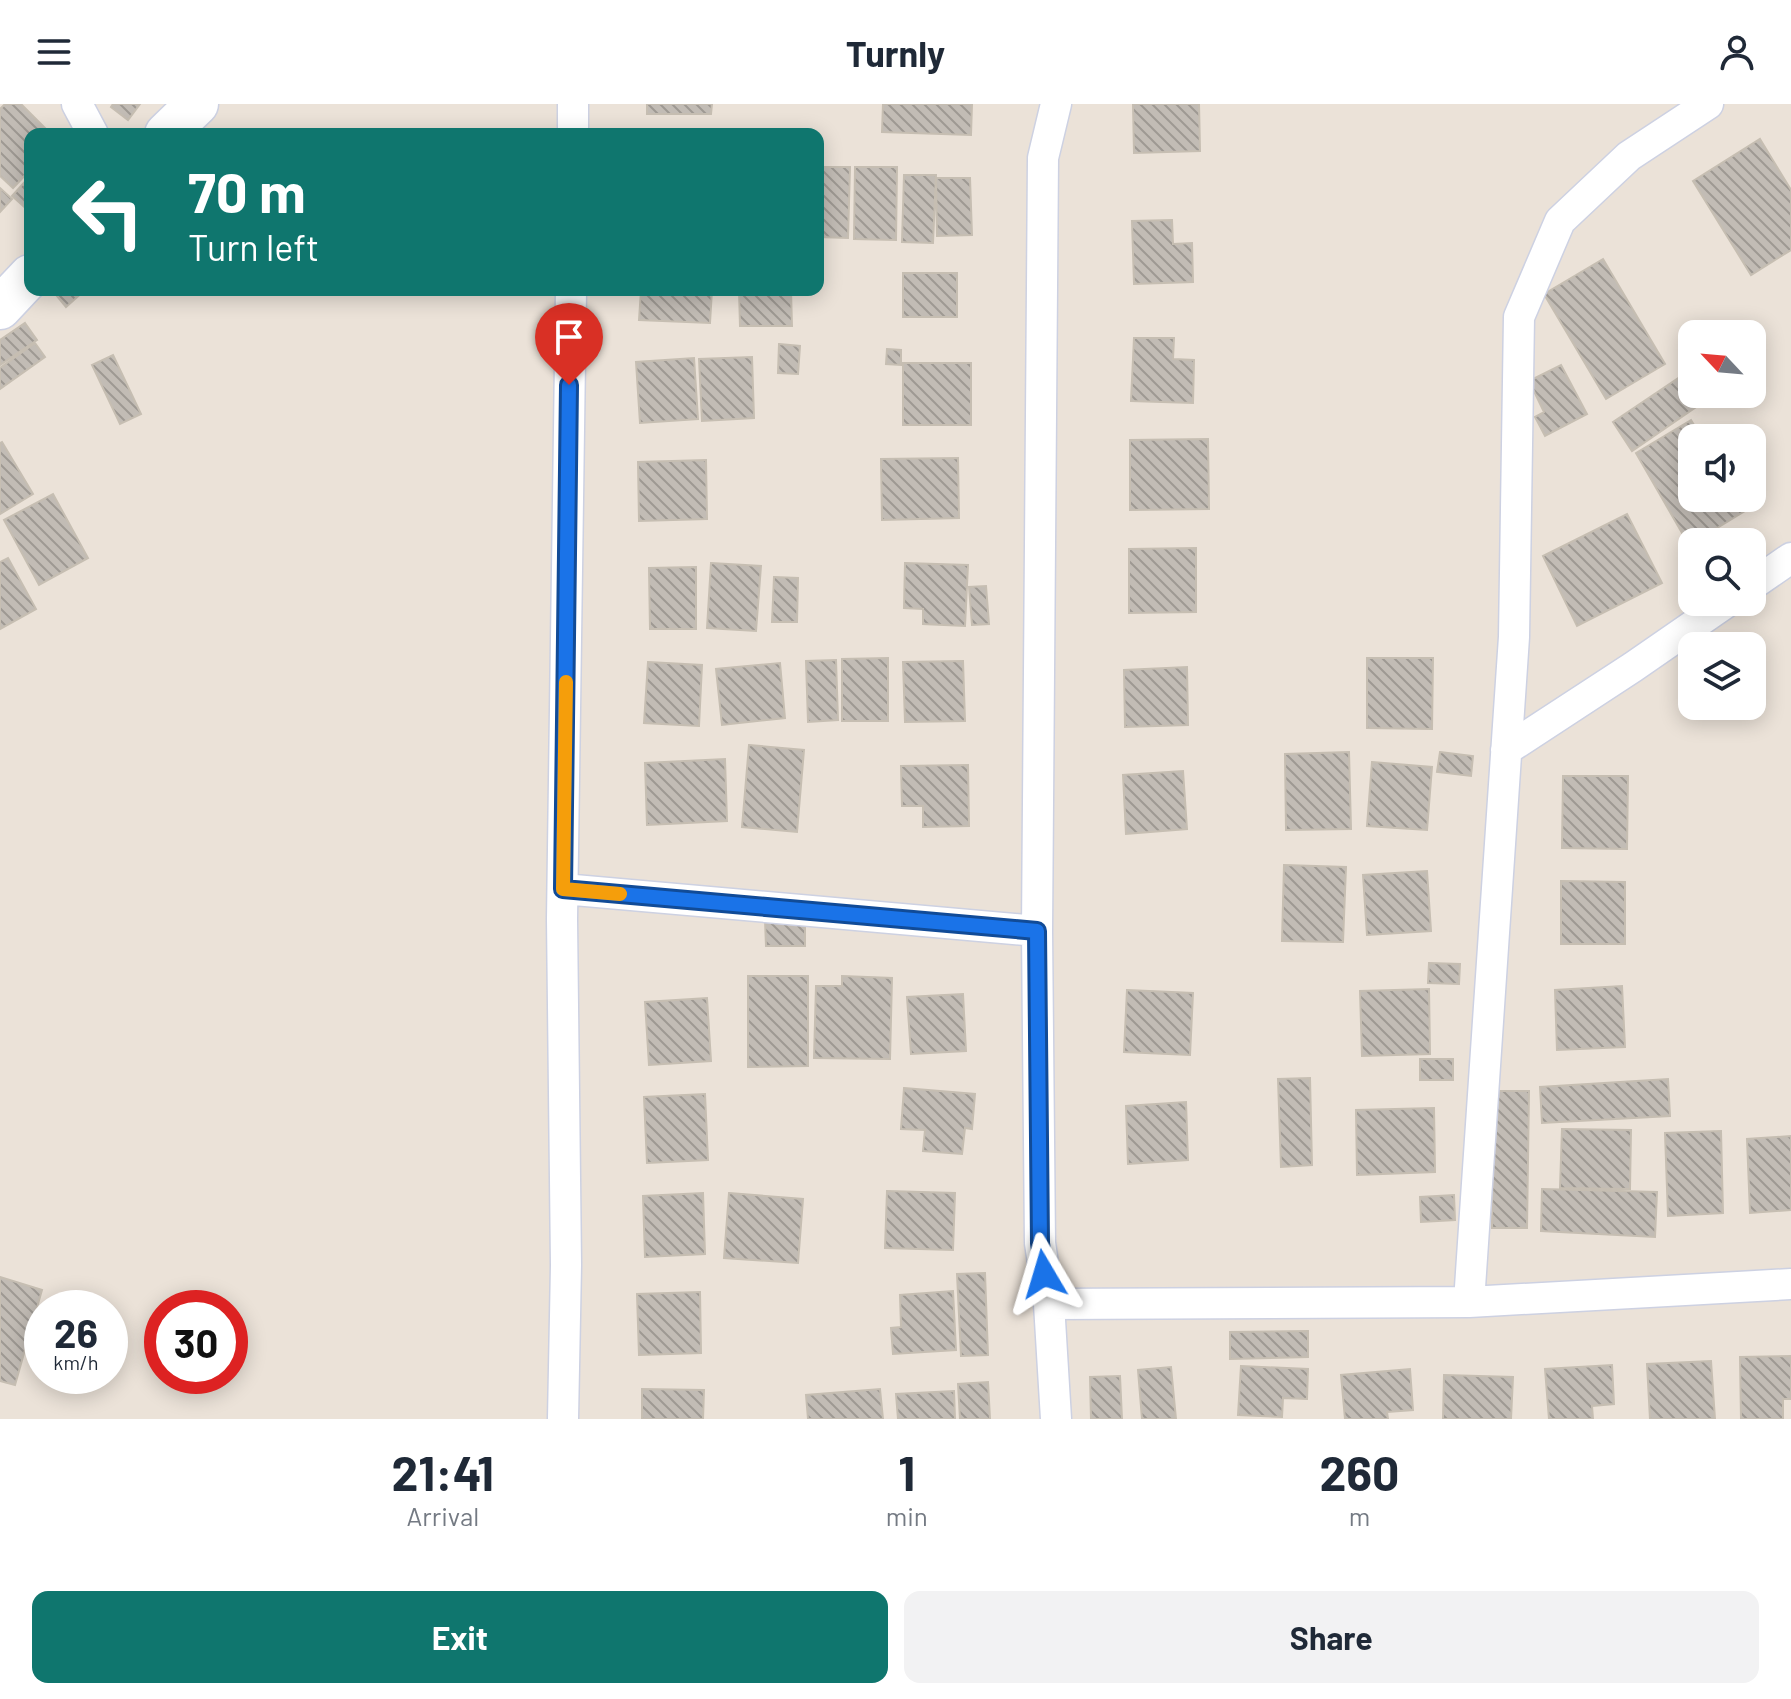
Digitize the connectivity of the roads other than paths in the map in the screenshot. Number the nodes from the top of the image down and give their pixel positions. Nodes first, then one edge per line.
1 (77, 104) edge
2 (197, 104) edge
3 (573, 104) edge
4 (1056, 104) edge
5 (1708, 104) edge
6 (90, 128) edge
7 (172, 128) edge
8 (573, 128) edge
9 (24, 282) edge
10 (571, 296) edge
11 (0, 308) edge
12 (1791, 558) edge
13 (1766, 575) edge
14 (1707, 616) edge
15 (1506, 750) junction
16 (563, 889) junction
17 (1037, 931) junction
18 (1791, 1284) edge
19 (1469, 1302) junction
20 (1049, 1304) junction
21 (563, 1419) edge
22 (1056, 1419) edge

1 - 6 street
2 - 7 street
3 - 8 street
4 - 17 street
5 - 15 street
9 - 11 street
10 - 16 street
12 - 13 street
14 - 15 street
15 - 19 street
16 - 17 street
16 - 21 street
17 - 20 street
18 - 19 street
19 - 20 street
20 - 22 street

